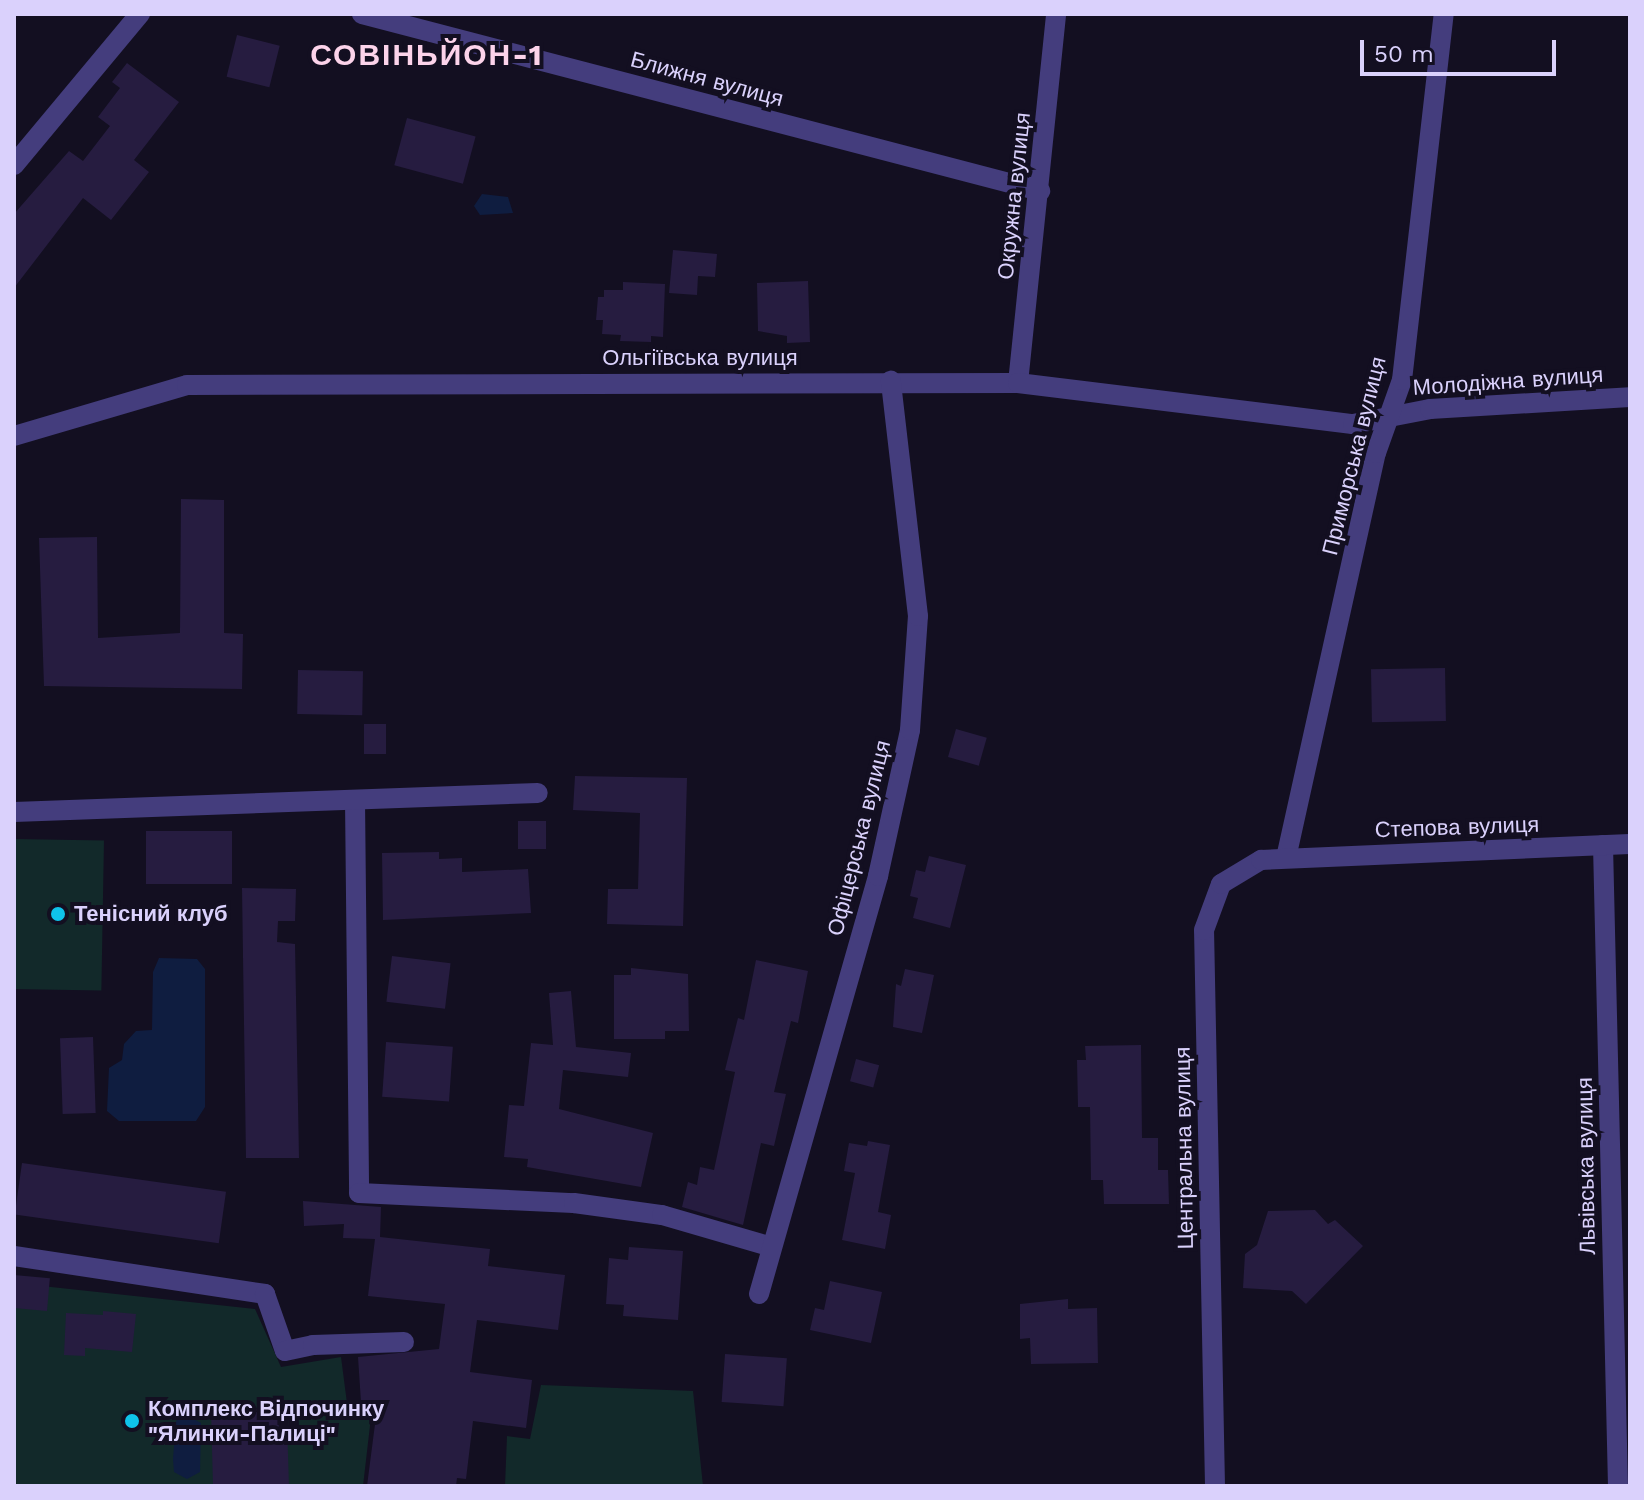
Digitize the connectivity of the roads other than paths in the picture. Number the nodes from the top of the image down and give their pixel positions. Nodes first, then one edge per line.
1 (140, 14) edge
2 (362, 14) edge
3 (1056, 14) edge
4 (1444, 14) edge
5 (14, 165) edge
6 (1040, 191) junction
7 (891, 381) junction
8 (1018, 383) junction
9 (1630, 397) edge
10 (1390, 415) junction
11 (14, 436) edge
12 (538, 793) dead end
13 (355, 800) junction
14 (14, 812) edge
15 (1630, 844) edge
16 (1603, 845) junction
17 (1286, 858) junction
18 (769, 1246) junction
19 (14, 1256) edge
20 (759, 1294) dead end
21 (404, 1342) dead end
22 (1215, 1486) edge
23 (1618, 1486) edge

1 - 5 street
2 - 6 street, Ближня вулиця
3 - 6 street, Окружна вулиця
4 - 10 street, Приморська вулиця
6 - 8 street, Окружна вулиця
7 - 8 street, Ольгіївська вулиця
7 - 11 street, Ольгіївська вулиця
7 - 18 street, Офіцерська вулиця
8 - 10 street, Ольгіївська вулиця
9 - 10 street, Молодіжна вулиця
10 - 17 street, Приморська вулиця
12 - 13 street
13 - 14 street
13 - 18 street
15 - 16 street, Степова вулиця
16 - 17 street, Степова вулиця
16 - 23 street, Львівська вулиця
17 - 22 street, Центральна вулиця
18 - 20 street, Офіцерська вулиця
19 - 21 street

